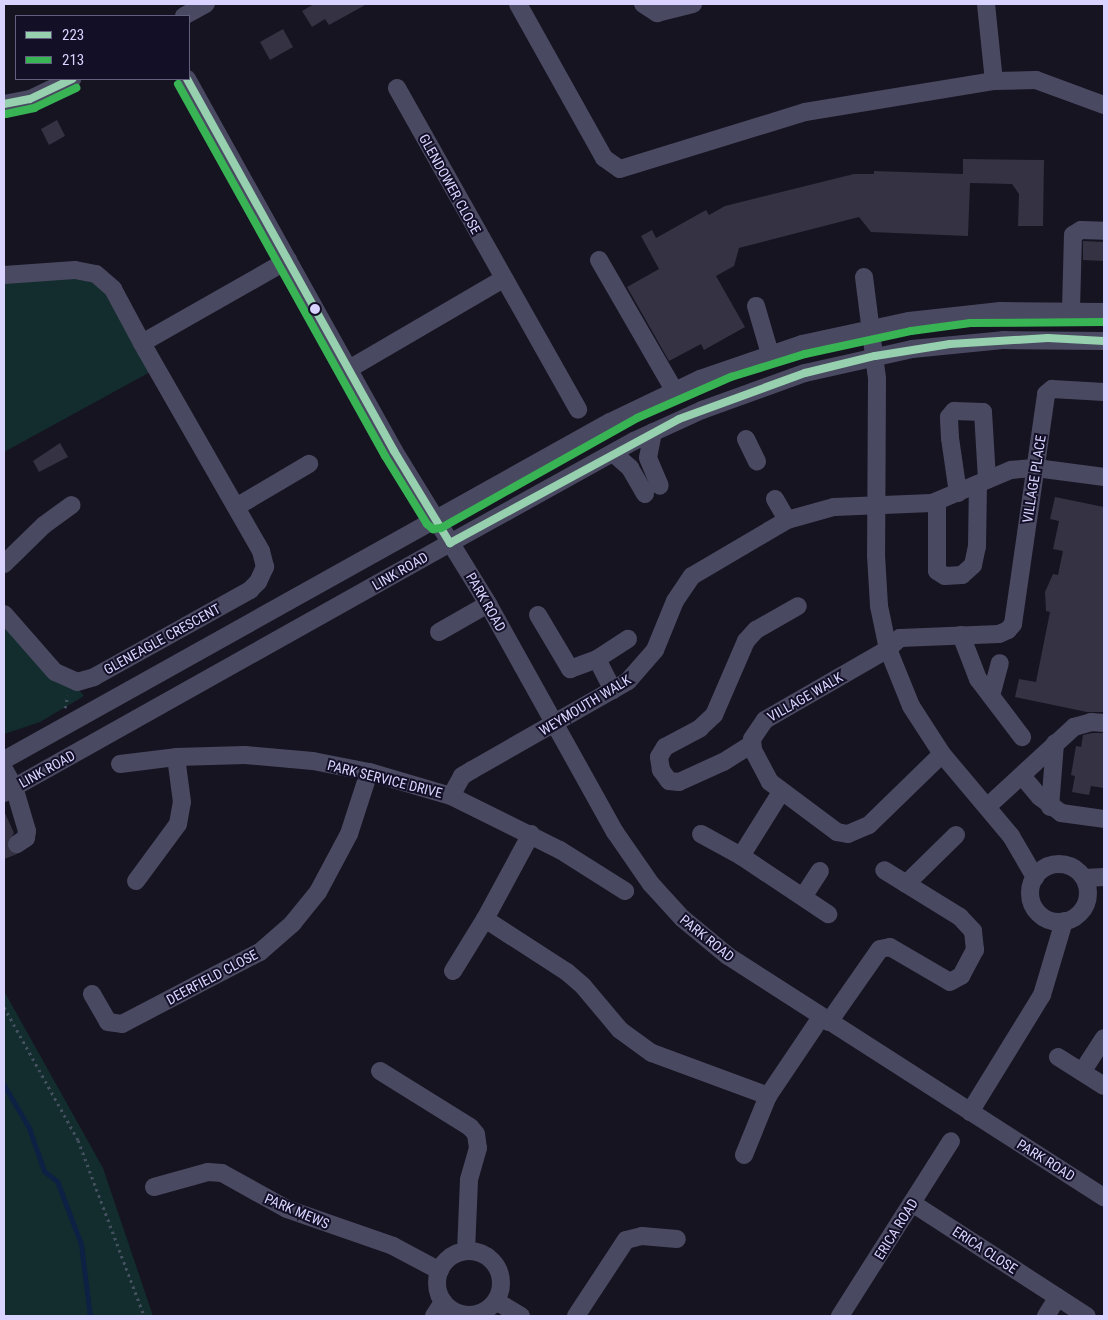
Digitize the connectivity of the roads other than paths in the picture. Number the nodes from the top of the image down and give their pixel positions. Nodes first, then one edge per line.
1 (206, 4) edge
2 (643, 4) edge
3 (693, 4) edge
4 (986, 4) edge
5 (520, 5) edge
6 (186, 15) edge
7 (70, 80) edge
8 (188, 80) edge
9 (994, 81) junction
10 (397, 88) dead end
11 (4, 104) edge
12 (1104, 105) edge
13 (1104, 230) edge
14 (288, 260) junction
15 (600, 260) dead end
16 (4, 274) edge
17 (864, 277) dead end
18 (504, 280) junction
19 (756, 306) dead end
20 (1071, 310) junction
21 (1104, 312) edge
22 (872, 328) junction
23 (1104, 341) edge
24 (142, 343) junction
25 (770, 354) junction
26 (875, 356) junction
27 (349, 369) junction
28 (674, 390) junction
29 (1104, 392) edge
30 (578, 409) dead end
31 (654, 432) junction
32 (746, 438) dead end
33 (613, 453) junction
34 (757, 462) dead end
35 (309, 464) dead end
36 (1036, 468) junction
37 (1104, 477) edge
38 (982, 482) junction
39 (958, 493) junction
40 (775, 499) dead end
41 (937, 502) junction
42 (72, 505) dead end
43 (876, 506) junction
44 (236, 507) junction
45 (436, 519) junction
46 (787, 520) junction
47 (450, 542) junction
48 (4, 564) edge
49 (488, 604) junction
50 (798, 606) dead end
51 (4, 614) edge
52 (538, 615) dead end
53 (1013, 624) joint
54 (439, 632) dead end
55 (961, 635) junction
56 (628, 639) dead end
57 (888, 650) junction
58 (597, 659) junction
59 (1000, 663) dead end
60 (614, 690) junction
61 (991, 696) junction
62 (1104, 723) edge
63 (555, 724) junction
64 (1022, 737) dead end
65 (1055, 743) junction
66 (752, 744) junction
67 (942, 754) junction
68 (176, 757) junction
69 (4, 760) edge
70 (120, 764) dead end
71 (4, 769) edge
72 (369, 772) junction
73 (1023, 777) junction
74 (9, 790) edge
75 (781, 792) junction
76 (451, 796) junction
77 (988, 806) junction
78 (1050, 807) junction
79 (1104, 819) edge
80 (531, 834) junction
81 (701, 834) dead end
82 (956, 835) dead end
83 (1011, 836) junction
84 (17, 844) dead end
85 (741, 856) junction
86 (1050, 865) junction
87 (884, 870) dead end
88 (820, 871) dead end
89 (1104, 877) edge
90 (1035, 878) junction
91 (1084, 878) junction
92 (136, 881) dead end
93 (906, 884) junction
94 (625, 891) dead end
95 (1096, 893) edge
96 (803, 897) junction
97 (828, 914) dead end
98 (485, 919) junction
99 (1055, 920) junction
100 (453, 971) dead end
101 (92, 994) dead end
102 (825, 1020) junction
103 (1104, 1038) edge
104 (1058, 1057) dead end
105 (380, 1071) dead end
106 (1082, 1072) junction
107 (1104, 1086) edge
108 (768, 1096) junction
109 (970, 1112) junction
110 (952, 1142) dead end
111 (744, 1155) dead end
112 (154, 1187) dead end
113 (1104, 1197) edge
114 (912, 1204) junction
115 (677, 1240) dead end
116 (466, 1251) junction
117 (440, 1271) junction
118 (1058, 1297) junction
119 (496, 1301) junction
120 (438, 1309) edge
121 (521, 1316) edge
122 (576, 1316) edge
123 (840, 1316) edge
124 (1046, 1316) edge
125 (1087, 1316) edge

1 - 6 street
2 - 3 street
4 - 9 street
5 - 9 street
7 - 11 street
8 - 14 street, PARK ROAD
9 - 12 street
10 - 18 street, GLENDOWER CLOSE
13 - 20 street
14 - 24 street
14 - 27 street, PARK ROAD
15 - 28 street
16 - 24 street, GLENEAGLE CRESCENT
17 - 22 street
18 - 27 street
18 - 30 street, GLENDOWER CLOSE
19 - 25 street
20 - 21 street, LINK ROAD
20 - 22 street, LINK ROAD
22 - 25 street, LINK ROAD
22 - 26 street
23 - 26 street, LINK ROAD
24 - 44 street, GLENEAGLE CRESCENT
25 - 28 street, LINK ROAD
26 - 31 street, LINK ROAD
26 - 43 street
27 - 45 street, PARK ROAD
28 - 45 street, LINK ROAD
29 - 36 street, VILLAGE PLACE
31 - 33 street, LINK ROAD
31 - 33 street
32 - 34 street
33 - 47 street, LINK ROAD
35 - 44 street
36 - 37 street, WEYMOUTH WALK
36 - 38 street, WEYMOUTH WALK
36 - 53 street, VILLAGE PLACE
38 - 39 street, WEYMOUTH WALK
38 - 39 street
38 - 41 street
39 - 41 street, WEYMOUTH WALK
40 - 46 street
41 - 43 street, WEYMOUTH WALK
42 - 48 street
43 - 46 street, WEYMOUTH WALK
43 - 57 street
44 - 51 street, GLENEAGLE CRESCENT
45 - 47 street, PARK ROAD
45 - 69 street, LINK ROAD
46 - 60 street, WEYMOUTH WALK
47 - 49 street, PARK ROAD
47 - 74 street, LINK ROAD
49 - 54 street
49 - 63 street, PARK ROAD
50 - 66 street
52 - 58 street
53 - 55 street, VILLAGE WALK
55 - 57 street, VILLAGE WALK
55 - 61 street
56 - 58 street
57 - 66 street, VILLAGE WALK
57 - 67 street
58 - 60 street
59 - 61 street
60 - 63 street, WEYMOUTH WALK
61 - 64 street
62 - 65 street
63 - 76 street, WEYMOUTH WALK
63 - 102 street, PARK ROAD
65 - 73 street
65 - 78 street
66 - 75 street
67 - 75 street
67 - 77 street
68 - 70 street, PARK SERVICE DRIVE
68 - 72 street, PARK SERVICE DRIVE
68 - 92 street
71 - 74 street
72 - 76 street, PARK SERVICE DRIVE
72 - 101 street, DEERFIELD CLOSE
73 - 77 street
73 - 78 street
74 - 84 street
75 - 85 street
76 - 80 street, PARK SERVICE DRIVE
77 - 83 street
78 - 79 street
80 - 94 street, PARK SERVICE DRIVE
80 - 98 street
81 - 85 street
82 - 93 street
83 - 86 street
83 - 90 street
85 - 96 street
86 - 90 street
86 - 91 street
87 - 93 street
88 - 96 street
89 - 91 street
90 - 99 street
91 - 95 street
93 - 102 street
95 - 99 street
96 - 97 street
98 - 100 street
98 - 108 street
99 - 109 street
102 - 108 street
102 - 109 street, PARK ROAD
103 - 106 street
104 - 106 street
105 - 116 street
106 - 107 street
108 - 111 street
109 - 113 street, PARK ROAD
110 - 114 street, ERICA ROAD
112 - 117 street, PARK MEWS
114 - 118 street, ERICA CLOSE
114 - 123 street, ERICA ROAD
115 - 122 street
116 - 117 street
116 - 119 street
117 - 120 street
118 - 124 street
118 - 125 street, ERICA CLOSE
119 - 120 street
119 - 121 street

